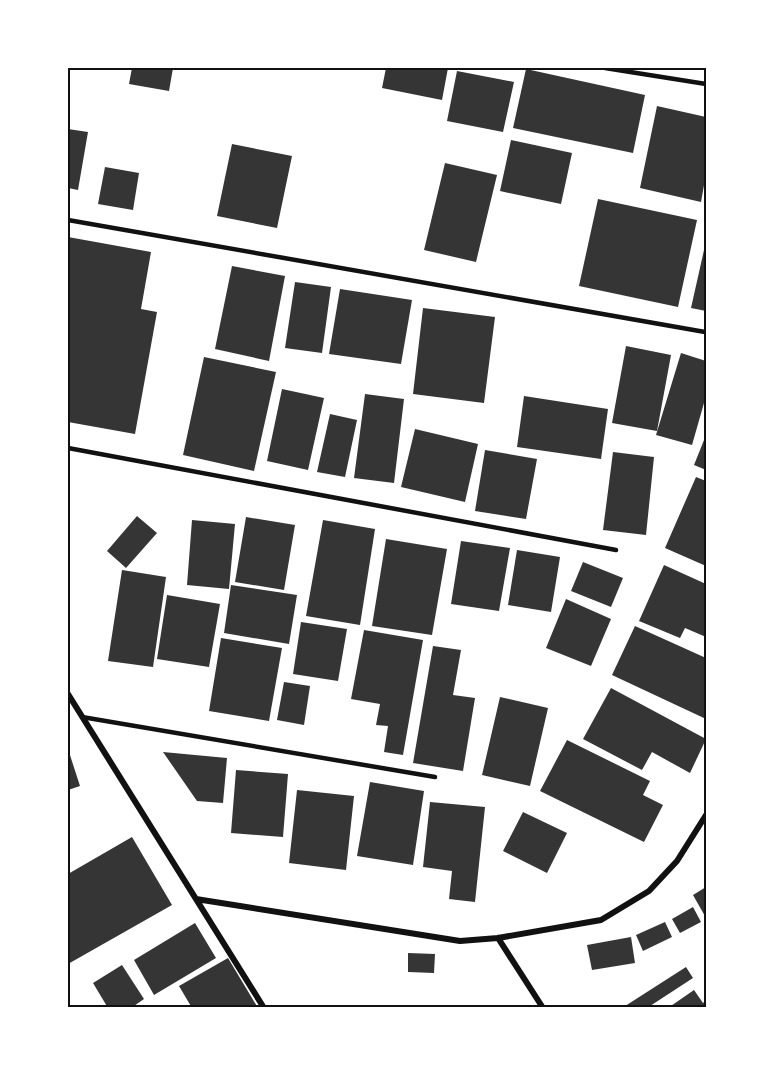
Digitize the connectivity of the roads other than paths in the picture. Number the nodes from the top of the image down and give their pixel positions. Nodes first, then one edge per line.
1 (605, 68) edge
2 (706, 84) edge
3 (68, 220) edge
4 (705, 332) dead end
5 (68, 448) edge
6 (616, 550) dead end
7 (68, 694) edge
8 (82, 717) junction
9 (435, 777) dead end
10 (706, 815) edge
11 (196, 899) junction
12 (498, 938) junction
13 (264, 1008) edge
14 (543, 1008) edge

1 - 2 lane
3 - 4 lane
5 - 6 lane
7 - 8 street
8 - 9 lane
8 - 11 street
10 - 12 street
11 - 12 street
11 - 13 street
12 - 14 street

